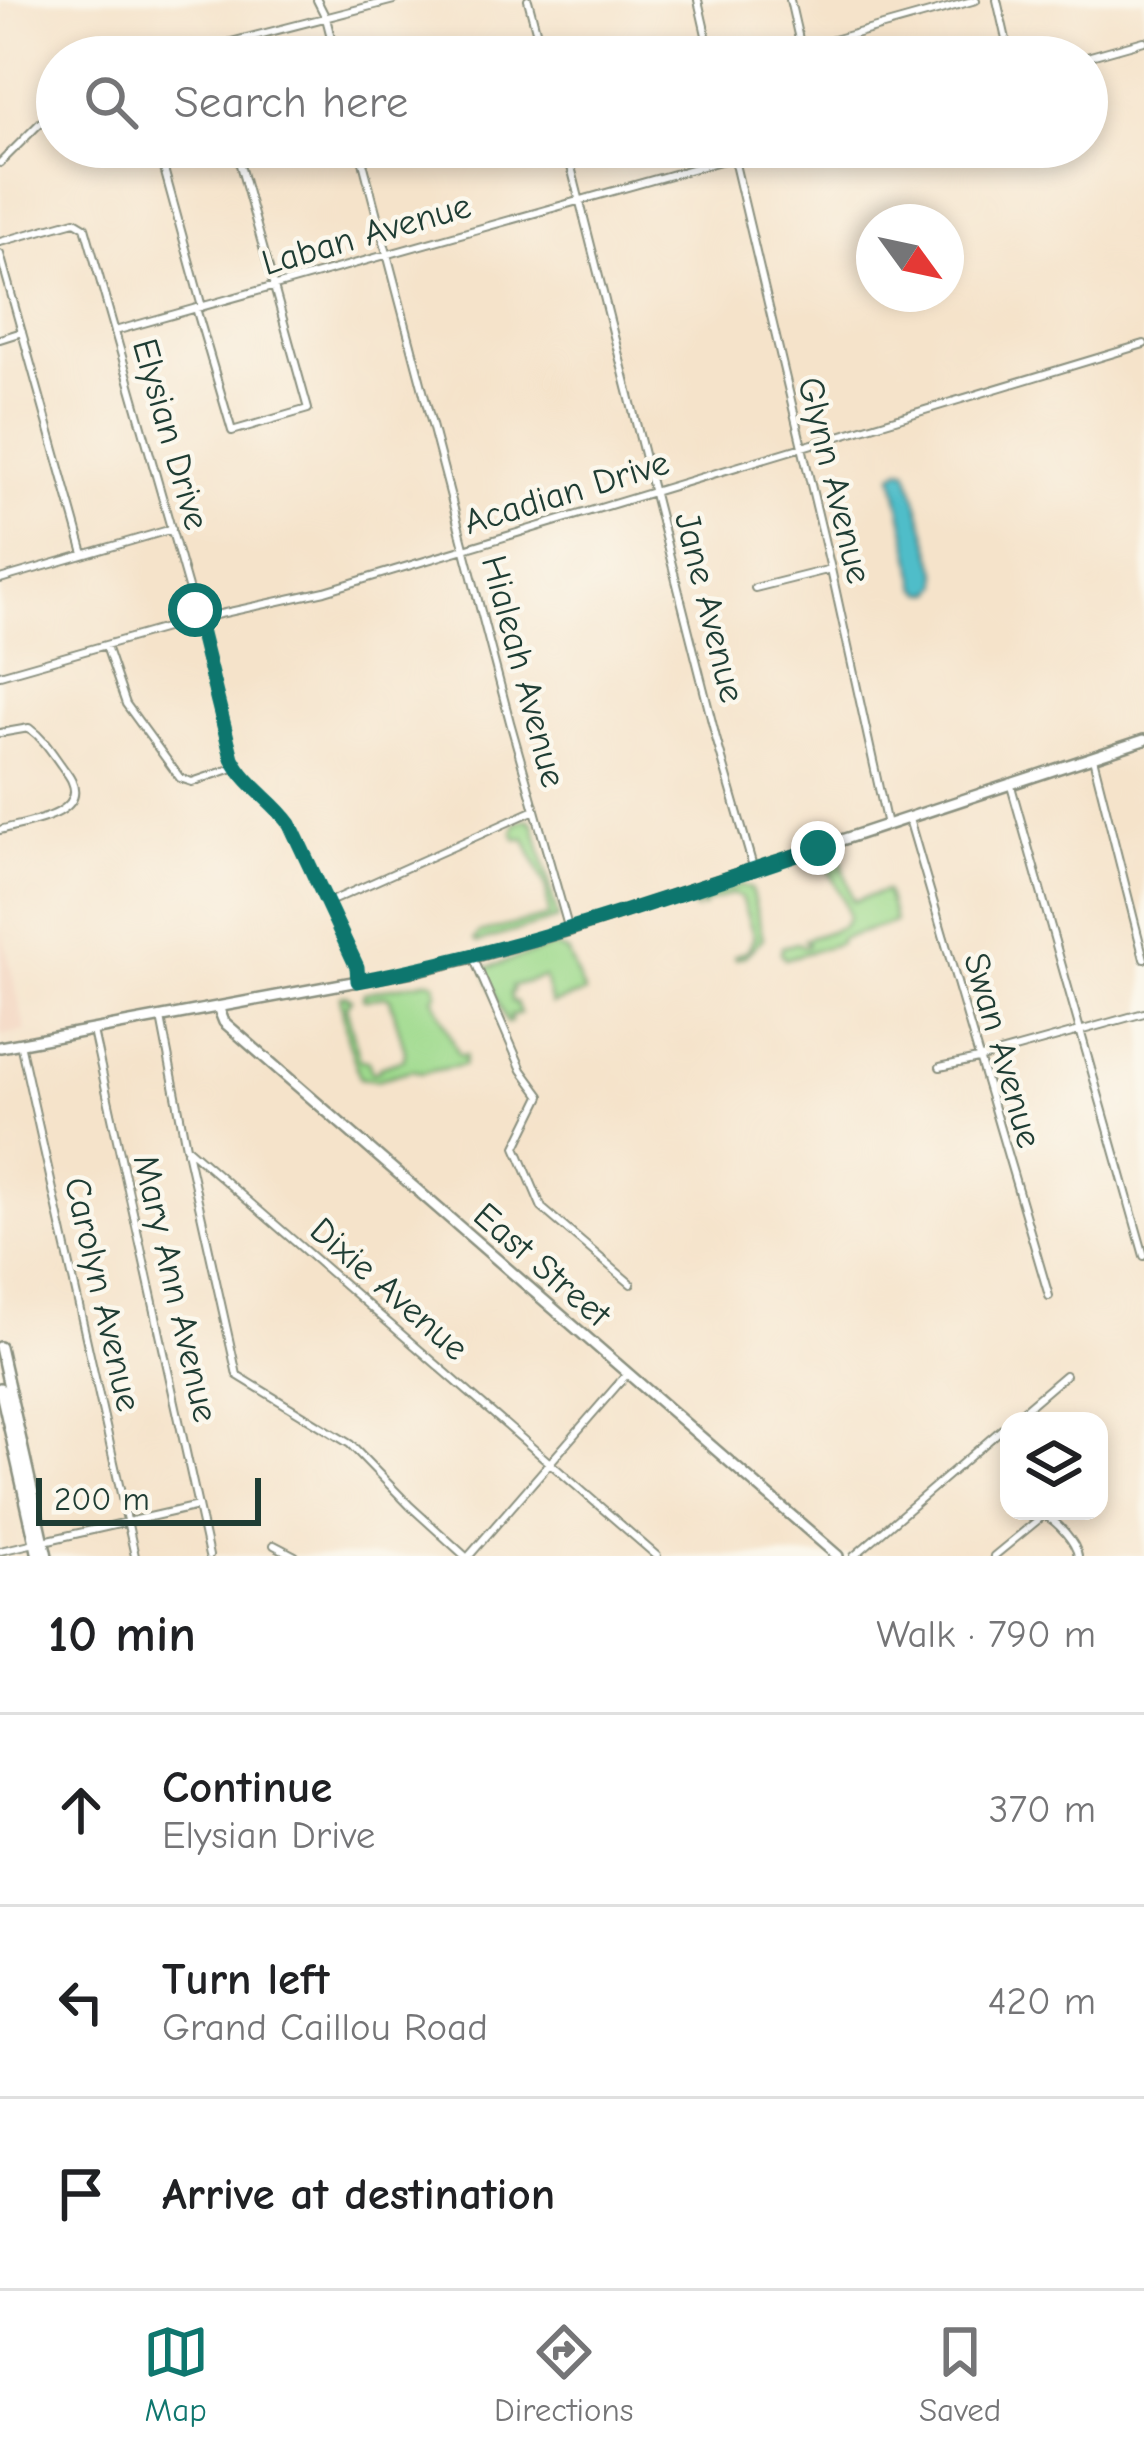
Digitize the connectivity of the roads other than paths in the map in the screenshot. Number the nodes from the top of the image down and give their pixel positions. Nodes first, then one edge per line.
1 (317, 0) edge
2 (394, 0) edge
3 (528, 0) edge
4 (698, 0) edge
5 (790, 0) edge
6 (976, 0) edge
7 (997, 0) edge
8 (326, 18) junction
9 (265, 36) edge
10 (331, 36) edge
11 (537, 36) edge
12 (706, 36) edge
13 (798, 36) edge
14 (858, 36) edge
15 (1005, 36) edge
16 (1144, 41) edge
17 (1108, 51) edge
18 (36, 127) edge
19 (0, 164) edge
20 (163, 168) edge
21 (241, 168) edge
22 (365, 168) edge
23 (571, 168) edge
24 (697, 168) edge
25 (736, 168) edge
26 (579, 200) junction
27 (0, 242) edge
28 (0, 254) edge
29 (388, 255) junction
30 (274, 286) junction
31 (199, 308) junction
32 (22, 332) junction
33 (114, 332) junction
34 (0, 339) edge
35 (1144, 344) edge
36 (800, 449) junction
37 (654, 492) junction
38 (172, 529) junction
39 (464, 550) junction
40 (84, 554) junction
41 (831, 569) junction
42 (0, 579) edge
43 (754, 588) dead end
44 (197, 619) junction
45 (106, 646) junction
46 (0, 675) edge
47 (0, 733) edge
48 (1144, 740) edge
49 (1093, 758) junction
50 (236, 767) junction
51 (1011, 786) junction
52 (535, 810) junction
53 (909, 819) junction
54 (887, 825) junction
55 (0, 830) edge
56 (754, 870) junction
57 (327, 903) junction
58 (569, 930) junction
59 (473, 958) junction
60 (1144, 959) edge
61 (358, 981) junction
62 (218, 1007) junction
63 (1144, 1013) edge
64 (161, 1018) junction
65 (1080, 1030) junction
66 (93, 1031) junction
67 (20, 1043) junction
68 (0, 1047) edge
69 (978, 1059) junction
70 (940, 1067) dead end
71 (186, 1147) junction
72 (1144, 1256) edge
73 (631, 1284) dead end
74 (1049, 1296) dead end
75 (0, 1347) edge
76 (627, 1374) junction
77 (1065, 1375) dead end
78 (0, 1388) edge
79 (1022, 1412) edge
80 (1000, 1431) edge
81 (550, 1463) junction
82 (198, 1506) junction
83 (128, 1522) junction
84 (39, 1542) junction
85 (274, 1545) dead end
86 (0, 1551) edge
87 (43, 1556) edge
88 (135, 1556) edge
89 (209, 1556) edge
90 (295, 1556) edge
91 (467, 1556) edge
92 (657, 1556) edge
93 (838, 1556) edge
94 (854, 1556) edge
95 (994, 1556) edge
96 (1078, 1556) edge

1 - 8 street
2 - 8 street
3 - 11 street
4 - 12 street
5 - 13 street
6 - 14 street
7 - 15 street
8 - 9 street
8 - 10 street
16 - 17 street
18 - 19 street
20 - 31 street
21 - 30 street
22 - 29 street, Hialeah Avenue
23 - 26 street, Jane Avenue
24 - 26 street, Laban Avenue
25 - 36 street, Glynn Avenue
26 - 29 street, Laban Avenue
26 - 37 street, Jane Avenue
27 - 33 street, Elysian Drive
28 - 32 street
29 - 30 street, Laban Avenue
29 - 39 street, Hialeah Avenue
30 - 31 street, Laban Avenue
30 - 31 street
31 - 33 street, Laban Avenue
32 - 34 street
32 - 40 street
33 - 38 street, Elysian Drive
35 - 36 street, Acadian Drive
36 - 37 street, Acadian Drive
36 - 41 street, Glynn Avenue
37 - 39 street, Acadian Drive
37 - 56 street, Jane Avenue
38 - 40 street
38 - 44 street, Elysian Drive
39 - 44 street, Acadian Drive
39 - 52 street, Hialeah Avenue
40 - 42 street
41 - 43 street
41 - 54 street, Glynn Avenue
44 - 45 street, Acadian Drive
44 - 50 street, Elysian Drive
45 - 46 street, Acadian Drive
45 - 50 street
47 - 55 street
48 - 49 main road
49 - 51 main road
49 - 60 street
50 - 57 street, Elysian Drive
51 - 53 main road
51 - 65 street
52 - 57 street
52 - 58 street, Hialeah Avenue
53 - 54 main road
53 - 69 street, Swan Avenue
54 - 56 main road
56 - 58 main road
57 - 61 street, Elysian Drive
58 - 59 main road
59 - 61 main road
59 - 73 street
61 - 62 main road
62 - 64 main road
62 - 76 main road, East Street
63 - 65 street
64 - 66 main road
64 - 71 street
65 - 69 street
65 - 72 street
66 - 67 main road
66 - 82 street, Mary Ann Avenue
67 - 68 main road
67 - 83 street, Carolyn Avenue
69 - 70 street
69 - 74 street, Swan Avenue
71 - 81 street, Dixie Avenue
71 - 91 street
75 - 84 main road
76 - 81 street
76 - 93 main road, East Street
77 - 79 street
78 - 84 main road
80 - 94 street
81 - 91 street
81 - 92 street, Dixie Avenue
82 - 83 street
82 - 89 street, Mary Ann Avenue
83 - 84 street
83 - 88 street, Carolyn Avenue
84 - 86 street
84 - 87 main road
85 - 90 street
95 - 96 street

